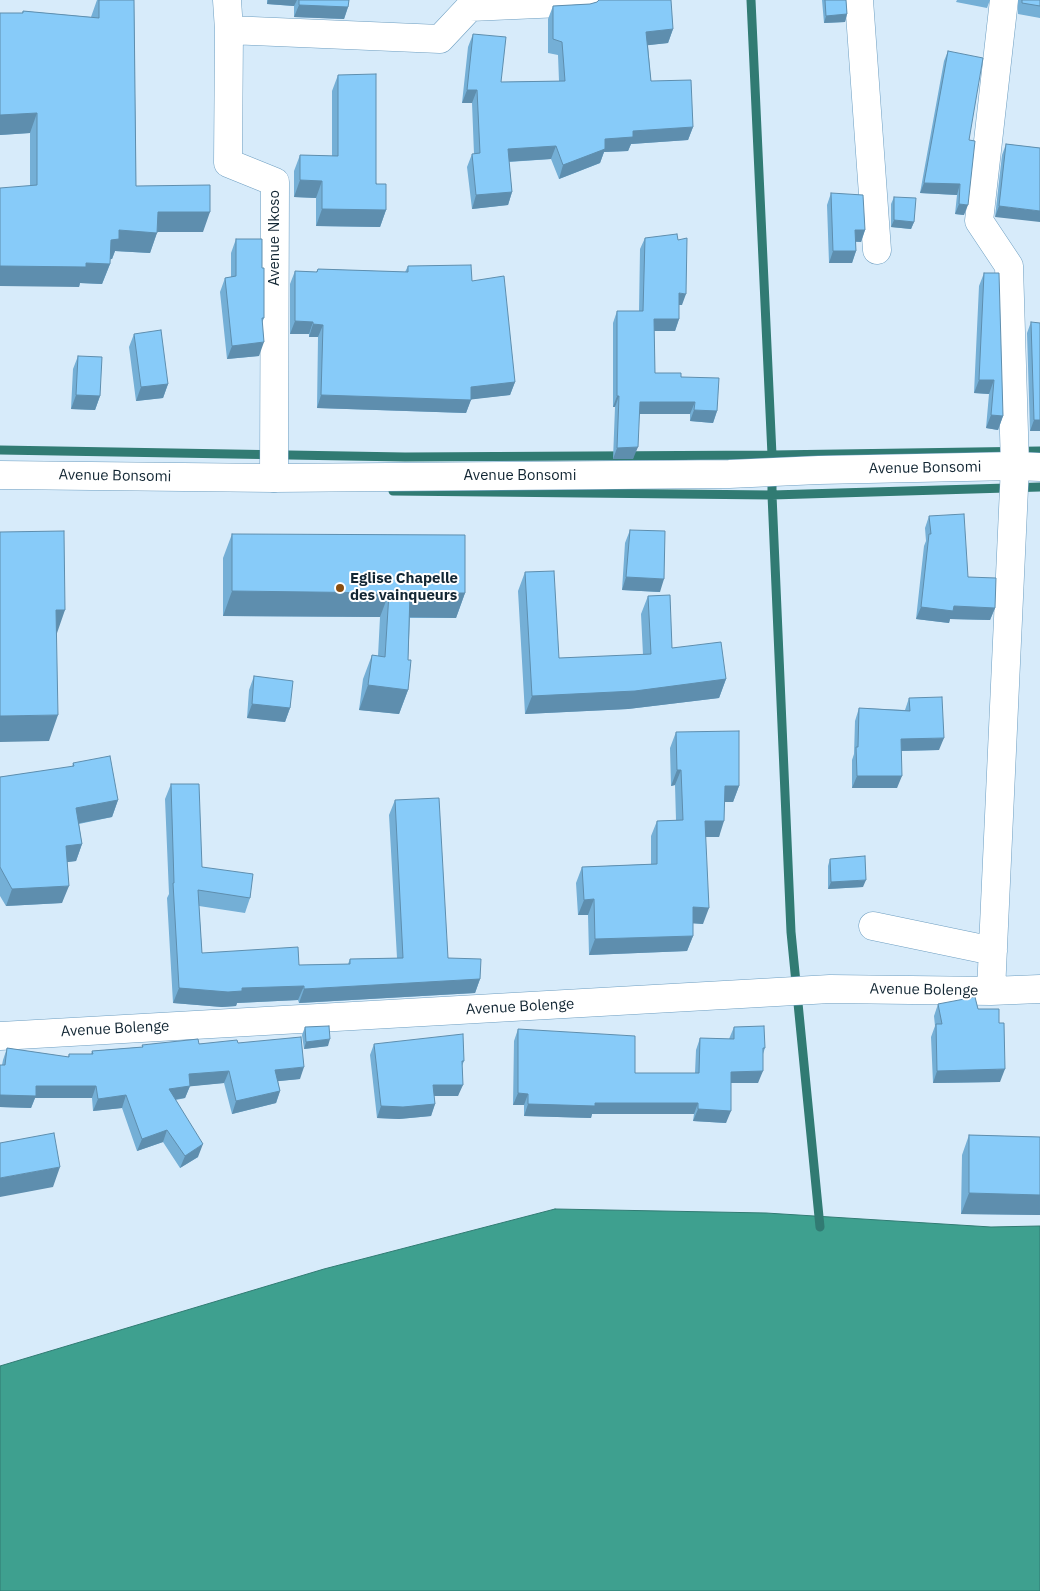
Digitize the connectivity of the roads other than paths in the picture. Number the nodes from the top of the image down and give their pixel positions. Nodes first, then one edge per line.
1 (227, 0) edge
2 (859, 0) edge
3 (1004, 0) edge
4 (584, 2) edge
5 (230, 30) junction
6 (877, 250) dead end
7 (1028, 466) edge
8 (0, 475) edge
9 (274, 478) junction
10 (873, 926) dead end
11 (993, 951) junction
12 (1040, 989) edge
13 (991, 991) junction
14 (0, 1036) edge

1 - 5 street, Avenue Nkoso
2 - 6 street
3 - 7 street
4 - 5 street
5 - 9 street, Avenue Nkoso
7 - 9 street, Avenue Bonsomi
7 - 11 street
8 - 9 street, Avenue Bonsomi
10 - 11 street
11 - 13 street
12 - 13 street, Avenue Bolenge
13 - 14 street, Avenue Bolenge

